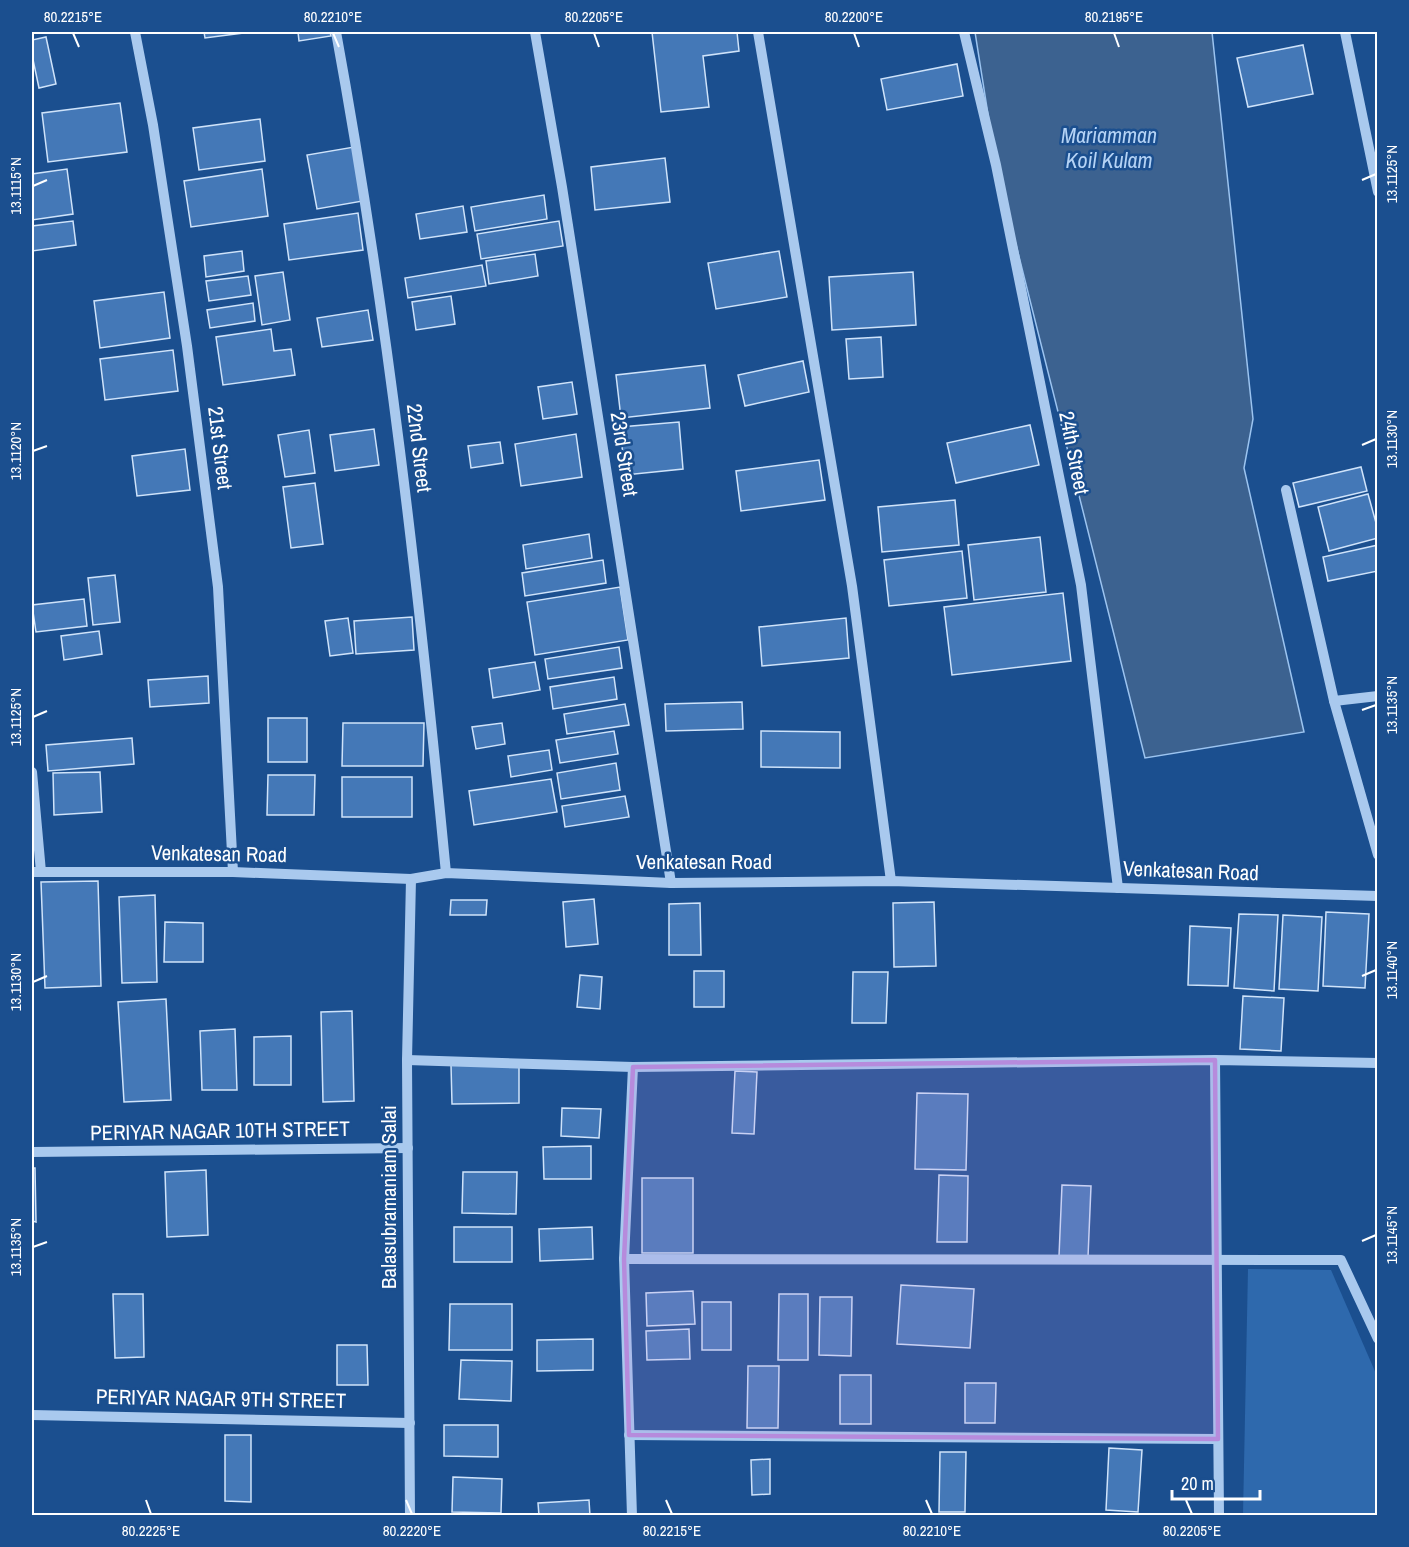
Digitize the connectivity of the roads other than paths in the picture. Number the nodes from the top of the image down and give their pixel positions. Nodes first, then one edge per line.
1 (135, 32) edge
2 (336, 32) edge
3 (535, 32) edge
4 (758, 32) edge
5 (964, 32) edge
6 (1345, 32) edge
7 (1377, 192) edge
8 (1286, 490) dead end
9 (1377, 696) edge
10 (1334, 701) junction
11 (32, 772) edge
12 (1377, 855) edge
13 (36, 872) edge
14 (233, 872) junction
15 (446, 873) junction
16 (411, 879) junction
17 (891, 881) junction
18 (671, 884) junction
19 (1118, 888) junction
20 (1377, 896) edge
21 (407, 1060) junction
22 (1215, 1060) junction
23 (1377, 1063) edge
24 (633, 1067) junction
25 (408, 1148) junction
26 (32, 1152) edge
27 (624, 1259) junction
28 (1217, 1260) junction
29 (1377, 1339) edge
30 (32, 1414) edge
31 (410, 1423) junction
32 (629, 1435) junction
33 (1218, 1439) junction
34 (410, 1515) edge
35 (632, 1515) edge
36 (1219, 1515) edge

1 - 14 street, 21st Street
2 - 15 street, 22nd Street
3 - 18 street, 23rd Street
4 - 17 street
5 - 19 street, 24th Street
6 - 7 street
8 - 10 street
9 - 10 street
10 - 12 street
11 - 13 street
13 - 14 street, Venkatesan Road
14 - 16 street, Venkatesan Road
15 - 16 street, Venkatesan Road
15 - 18 street, Venkatesan Road
16 - 21 street, Balasubramaniam Salai
17 - 18 street, Venkatesan Road
17 - 19 street, Venkatesan Road
19 - 20 street, Venkatesan Road
21 - 24 street
21 - 25 street, Balasubramaniam Salai
22 - 23 street
22 - 24 street
22 - 28 street
24 - 27 street
25 - 26 street, PERIYAR NAGAR 10TH STREET
25 - 31 street, Balasubramaniam Salai
27 - 28 street
27 - 32 street
28 - 29 street
28 - 33 street
30 - 31 street, PERIYAR NAGAR 9TH STREET
31 - 34 street, Balasubramaniam Salai
32 - 33 street
32 - 35 street
33 - 36 street

